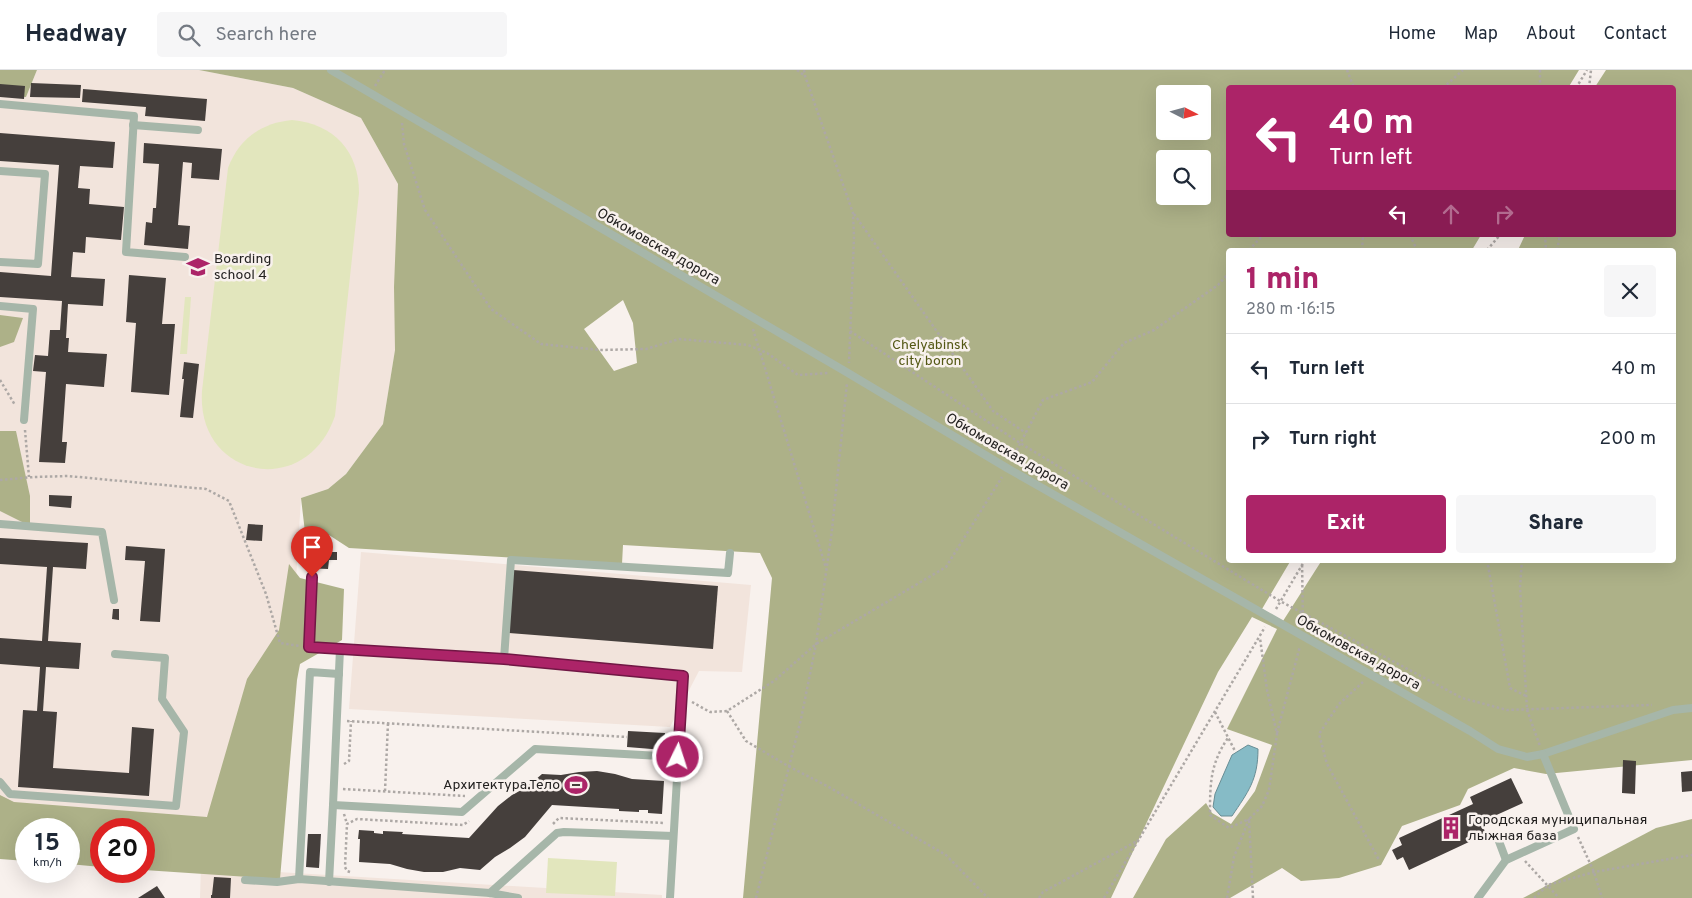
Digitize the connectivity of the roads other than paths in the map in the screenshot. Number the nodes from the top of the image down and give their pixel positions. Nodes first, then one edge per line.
1 (331, 70) edge
2 (0, 104) edge
3 (133, 125) junction
4 (198, 130) dead end
5 (0, 170) edge
6 (185, 257) dead end
7 (0, 262) edge
8 (0, 306) edge
9 (24, 420) dead end
10 (0, 524) edge
11 (730, 554) dead end
12 (312, 577) dead end
13 (114, 600) dead end
14 (340, 649) junction
15 (115, 654) dead end
16 (504, 659) junction
17 (339, 674) junction
18 (1692, 708) edge
19 (1543, 754) junction
20 (678, 757) junction
21 (0, 782) edge
22 (333, 805) junction
23 (673, 836) junction
24 (1497, 836) dead end
25 (1506, 860) junction
26 (299, 879) junction
27 (245, 880) dead end
28 (329, 882) junction
29 (490, 893) junction
30 (518, 898) edge
31 (670, 898) edge
32 (1478, 898) edge

1 - 19 lane, Обкомовская дорога
2 - 3 lane
3 - 4 lane
3 - 6 lane
5 - 7 lane
8 - 9 lane
10 - 13 lane
11 - 16 lane
12 - 14 lane
14 - 16 lane
14 - 17 lane
15 - 21 lane
16 - 20 lane
17 - 22 lane
17 - 26 lane
18 - 19 lane, Обкомовская дорога
19 - 25 lane
20 - 22 lane
20 - 23 lane
22 - 28 lane
23 - 29 lane
23 - 31 lane
24 - 25 lane
25 - 32 lane
26 - 27 lane
26 - 28 lane
28 - 29 lane
29 - 30 lane

